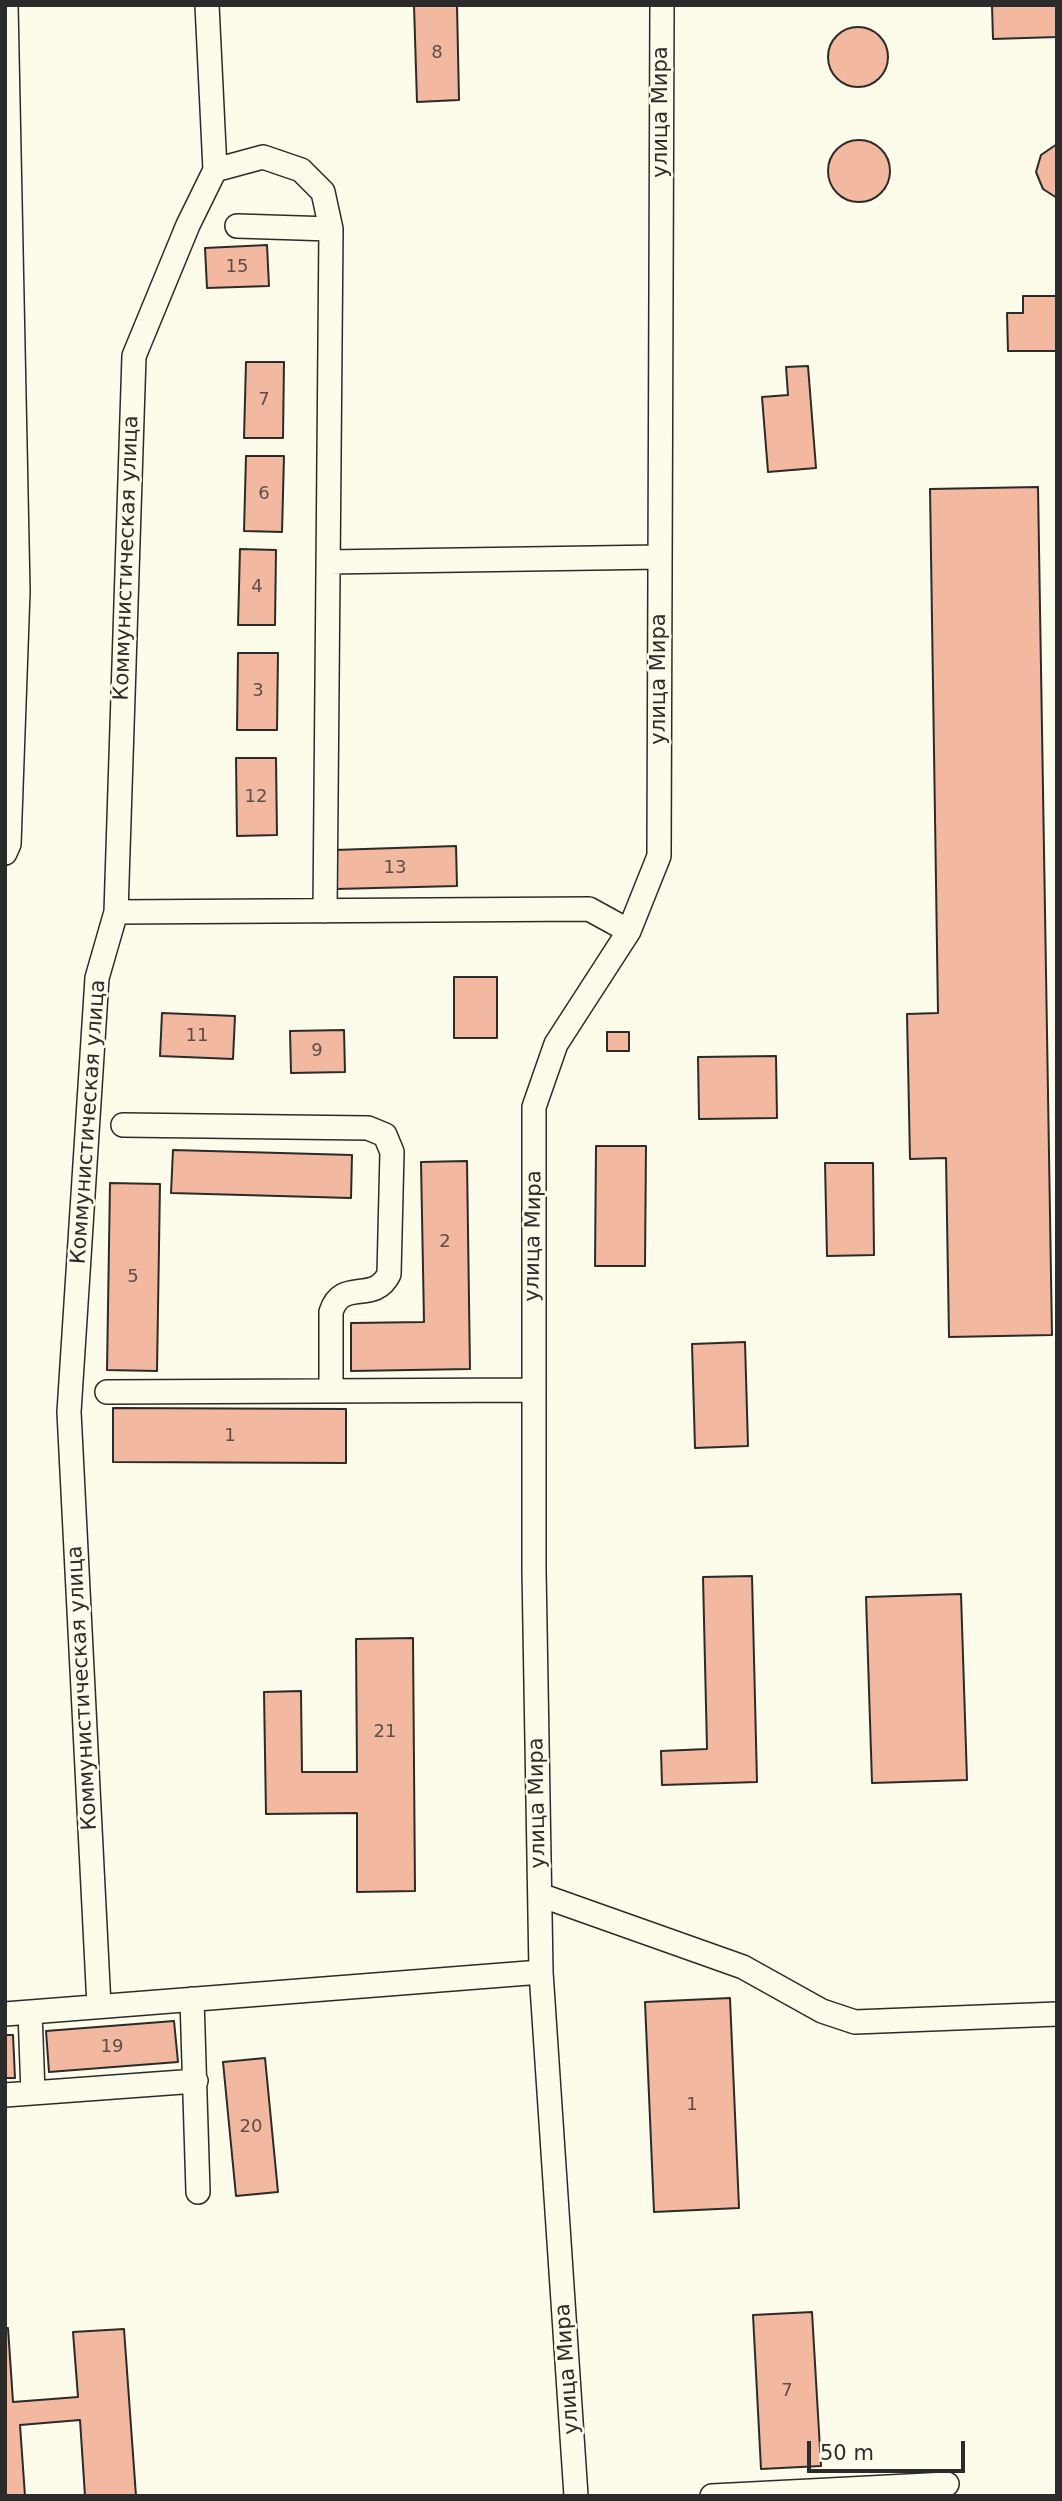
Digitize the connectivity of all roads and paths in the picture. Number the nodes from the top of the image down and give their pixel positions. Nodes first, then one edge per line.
1 (6, 5) edge
2 (208, 5) edge
3 (662, 5) edge
4 (215, 170) junction
5 (237, 226) dead end
6 (331, 229) junction
7 (660, 557) junction
8 (328, 562) junction
9 (5, 853) edge
10 (325, 911) junction
11 (116, 912) junction
12 (629, 931) junction
13 (123, 1125) dead end
14 (533, 1390) junction
15 (331, 1391) junction
16 (107, 1392) dead end
17 (540, 1895) junction
18 (541, 1972) junction
19 (192, 1999) junction
20 (99, 2006) junction
21 (30, 2012) junction
22 (5, 2014) edge
23 (1057, 2014) edge
24 (196, 2081) junction
25 (33, 2093) junction
26 (5, 2095) edge
27 (198, 2192) dead end
28 (947, 2484) dead end
29 (744, 2495) edge
30 (576, 2496) edge
31 (712, 2496) edge

1 - 9 street
2 - 4 street, Коммунистическая улица
3 - 7 street, улица Мира
4 - 6 street
4 - 11 street, Коммунистическая улица
5 - 6 street
6 - 8 street
7 - 8 street
7 - 12 street, улица Мира
8 - 10 street
10 - 11 street
10 - 12 street
11 - 20 street, Коммунистическая улица
12 - 14 street, улица Мира
13 - 15 street
14 - 15 street
14 - 17 street, улица Мира
15 - 16 street
17 - 18 street, улица Мира
17 - 23 street
18 - 19 street
18 - 30 street, улица Мира
19 - 20 street
19 - 24 street
20 - 21 street
21 - 22 street
21 - 25 street
24 - 25 street
24 - 27 street
25 - 26 street
28 - 29 street
29 - 31 street

